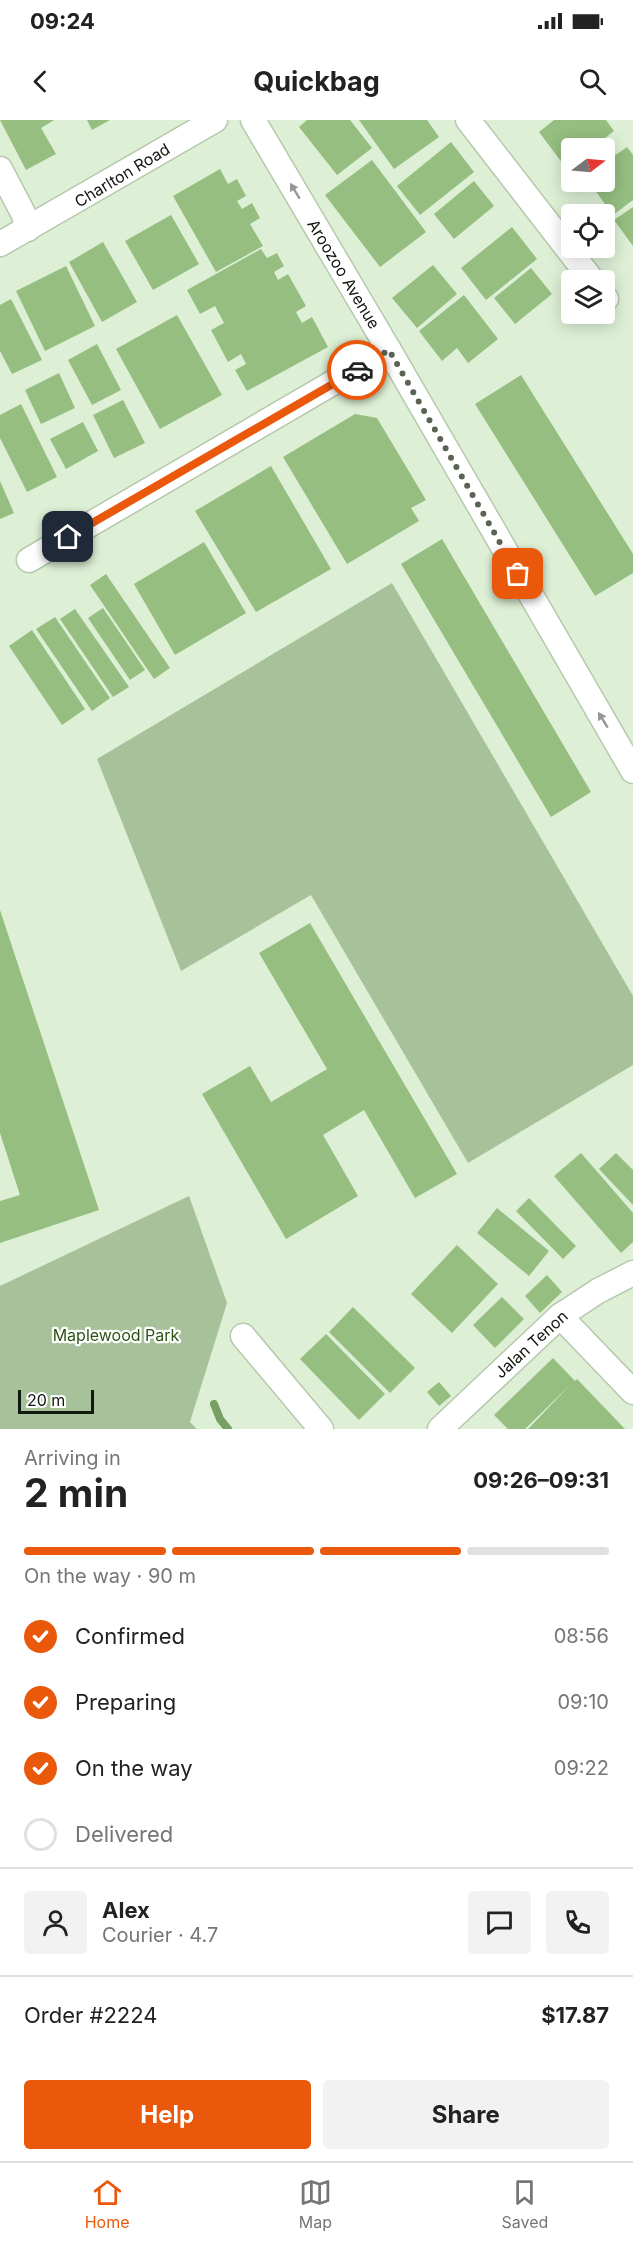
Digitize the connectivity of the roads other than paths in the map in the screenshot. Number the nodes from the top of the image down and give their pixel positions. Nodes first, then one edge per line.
1 (215, 120) edge
2 (253, 120) edge
3 (468, 120) edge
4 (0, 170) edge
5 (28, 229) junction
6 (0, 244) edge
7 (584, 270) edge
8 (389, 350) junction
9 (28, 560) dead end
10 (633, 771) edge
11 (633, 1273) edge
12 (560, 1316) junction
13 (243, 1336) dead end
14 (633, 1392) edge
15 (321, 1429) edge
16 (440, 1429) edge

1 - 5 street, Charlton Road
8 -> 2 street, Aroozoo Avenue
3 - 7 street
4 - 5 street
5 - 6 street, Charlton Road
8 - 9 street
10 -> 8 street, Aroozoo Avenue
11 - 12 street, Jalan Tenon
12 - 14 street
12 - 16 street, Jalan Tenon
13 - 15 street

